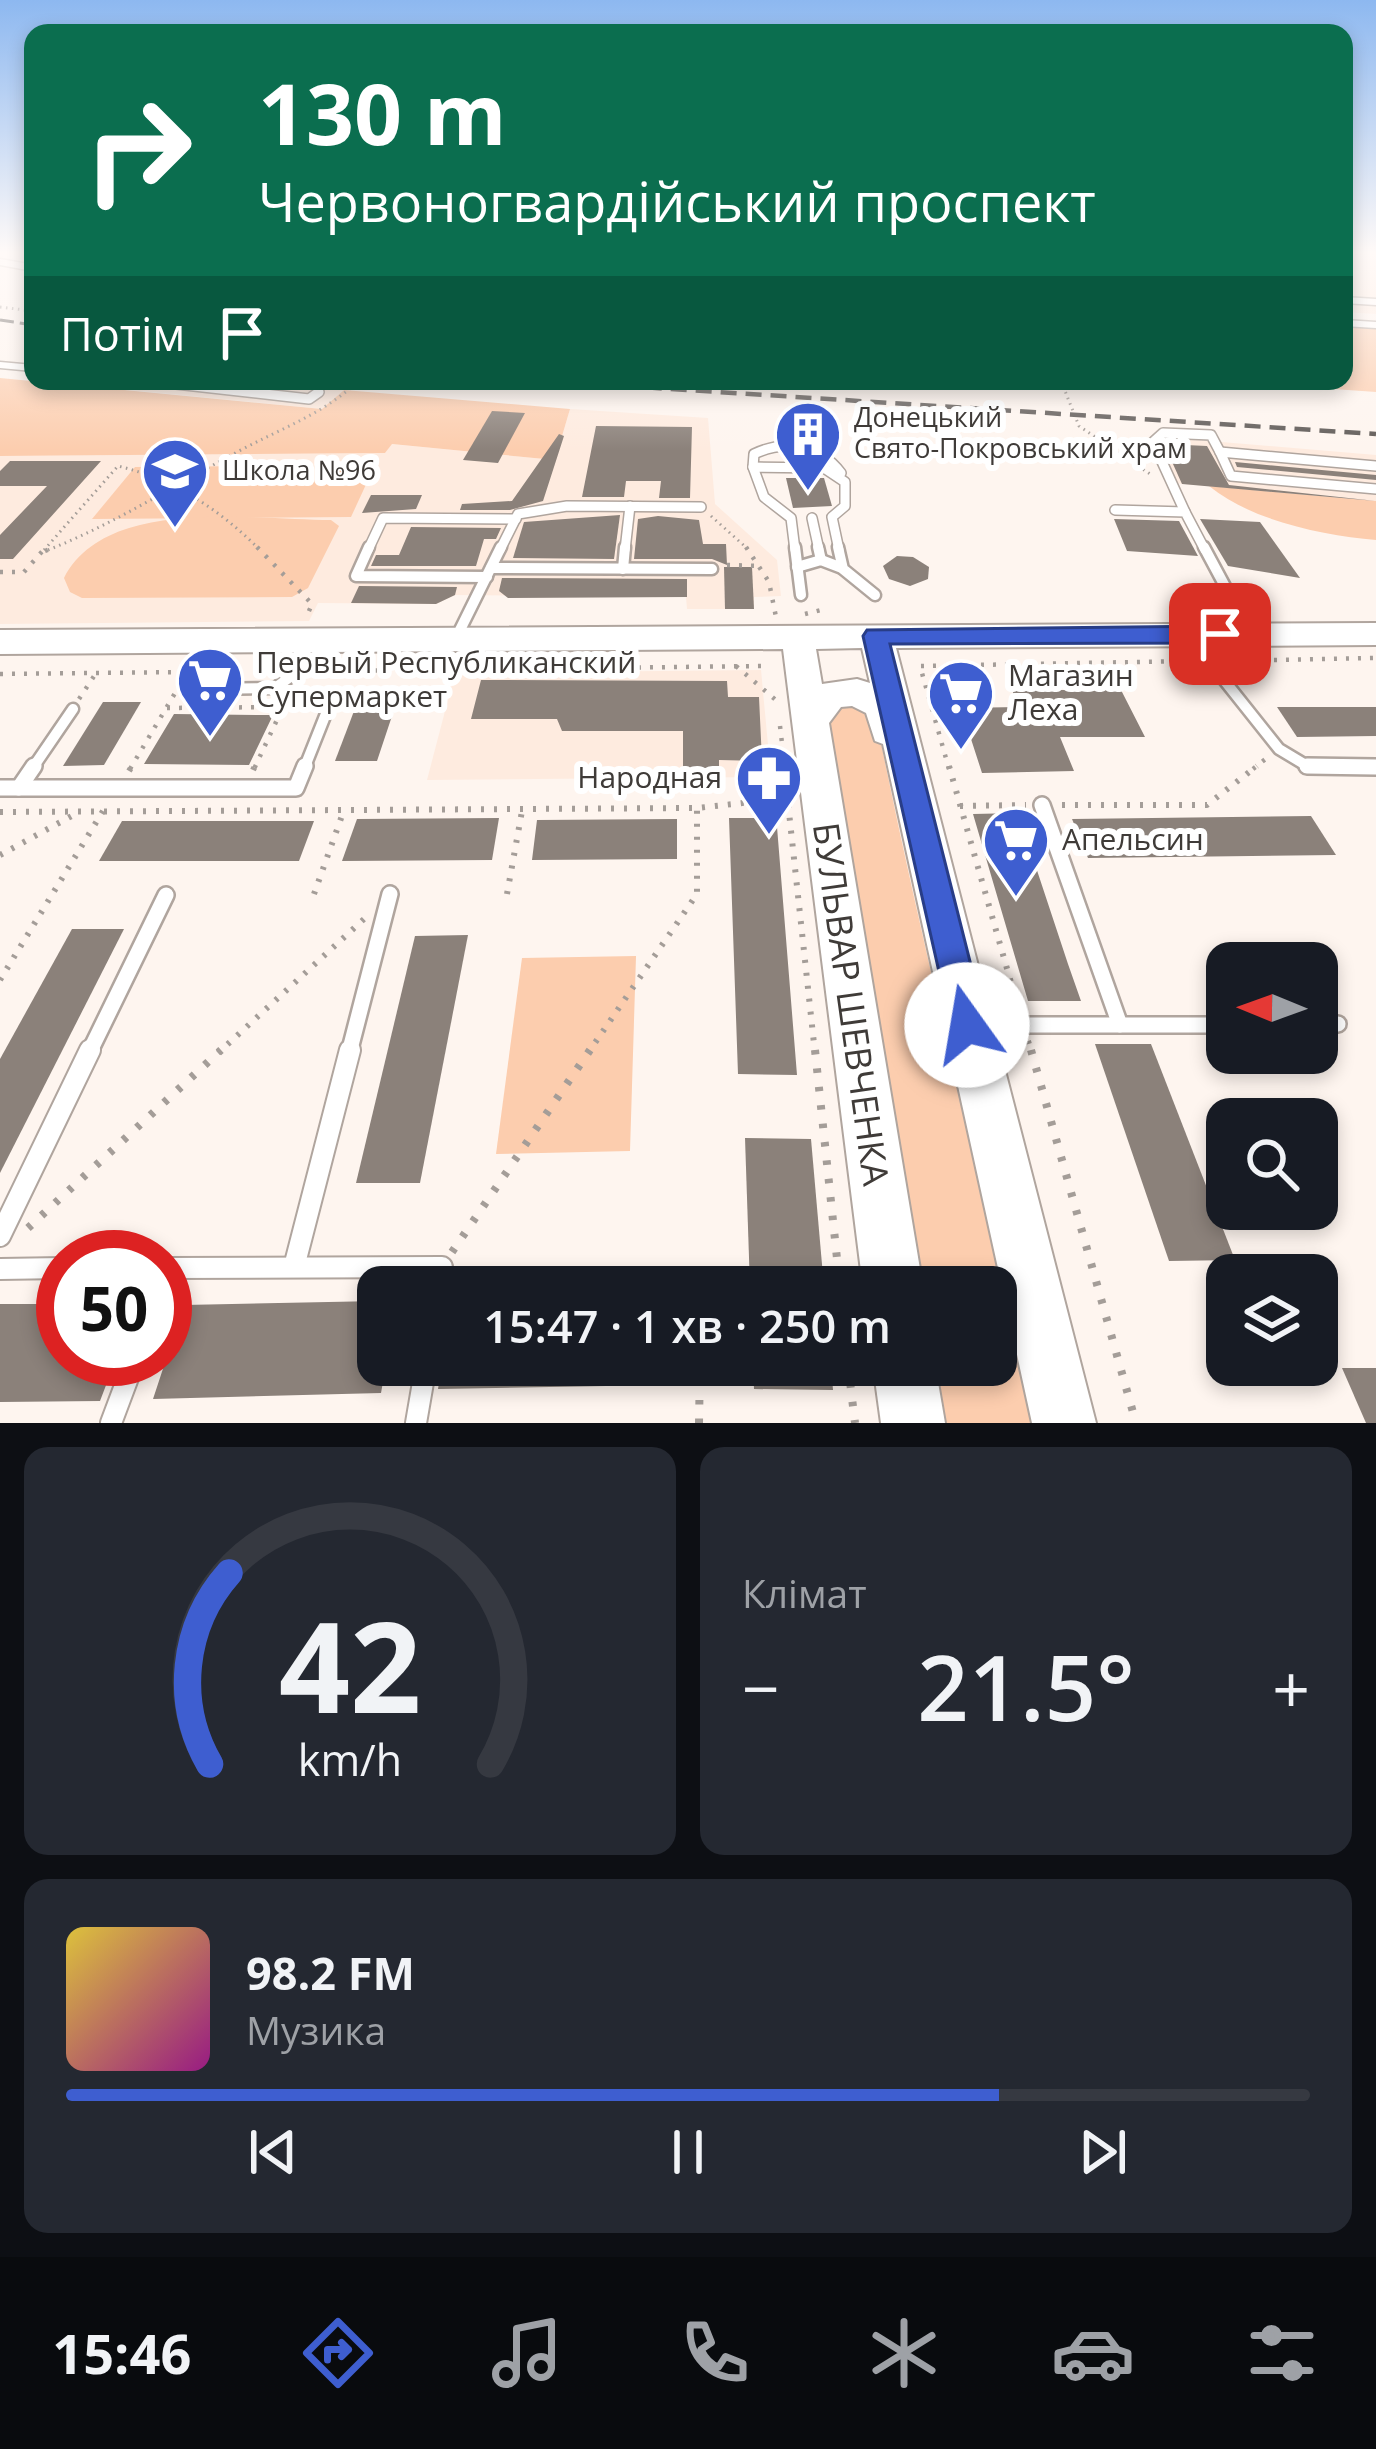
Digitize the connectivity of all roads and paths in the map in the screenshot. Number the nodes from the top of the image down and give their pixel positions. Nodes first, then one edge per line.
1 (229, 390) edge
2 (344, 390) edge
3 (1064, 390) edge
4 (319, 392) dead end
5 (1220, 452) junction
6 (1376, 466) edge
7 (753, 467) junction
8 (844, 482) junction
9 (178, 488) junction
10 (1376, 489) edge
11 (629, 506) junction
12 (701, 507) joint
13 (1115, 510) dead end
14 (1185, 512) junction
15 (516, 518) junction
16 (791, 518) junction
17 (812, 518) junction
18 (832, 518) junction
19 (42, 553) junction
20 (821, 560) junction
21 (764, 566) junction
22 (797, 567) junction
23 (623, 569) junction
24 (712, 569) joint
25 (843, 569) junction
26 (0, 572) edge
27 (489, 572) junction
28 (801, 595) dead end
29 (874, 595) dead end
30 (757, 616) dead end
31 (798, 621) junction
32 (303, 625) dead end
33 (1250, 634) junction
34 (875, 636) junction
35 (1373, 637) edge
36 (455, 639) junction
37 (341, 640) junction
38 (0, 642) edge
39 (1199, 648) junction
40 (195, 657) junction
41 (736, 666) junction
42 (764, 666) dead end
43 (920, 666) dead end
44 (299, 671) junction
45 (96, 673) junction
46 (0, 674) edge
47 (776, 683) dead end
48 (333, 696) dead end
49 (167, 707) dead end
50 (73, 709) joint
51 (794, 711) junction
52 (1279, 749) junction
53 (1376, 767) edge
54 (0, 788) edge
55 (19, 788) junction
56 (119, 788) junction
57 (243, 789) junction
58 (788, 797) junction
59 (1042, 805) junction
60 (960, 806) dead end
61 (698, 808) junction
62 (523, 809) junction
63 (344, 810) junction
64 (0, 812) edge
65 (80, 812) junction
66 (0, 855) edge
67 (390, 894) joint
68 (507, 894) dead end
69 (51, 895) dead end
70 (166, 895) dead end
71 (314, 895) dead end
72 (0, 980) edge
73 (963, 1005) junction
74 (1120, 1025) junction
75 (1206, 1025) edge
76 (9, 1237) edge
77 (448, 1266) edge
78 (838, 1266) edge
79 (889, 1266) edge
80 (294, 1267) junction
81 (36, 1268) edge
82 (0, 1269) edge
83 (192, 1270) edge
84 (357, 1271) edge
85 (125, 1386) edge
86 (422, 1386) edge
87 (700, 1386) edge
88 (851, 1386) edge
89 (907, 1386) edge
90 (111, 1423) edge
91 (416, 1423) edge
92 (699, 1423) edge
93 (855, 1423) edge
94 (913, 1423) edge
95 (1064, 1423) edge

1 - 4 lane
2 - 9 path
3 - 14 path
5 - 6 lane
5 - 10 lane
5 - 14 lane
7 - 8 lane
7 - 8 lane
7 - 16 lane
8 - 18 lane
9 - 19 path
9 - 19 path
9 - 32 path
11 - 12 lane
11 - 15 lane
11 - 23 lane
12 - 21 path
13 - 14 lane
14 - 33 lane
15 - 27 lane
15 - 27 lane
16 - 17 lane
16 - 22 lane
17 - 18 lane
17 - 20 lane
18 - 25 lane
19 - 26 path
20 - 22 lane
20 - 25 lane
21 - 24 path
21 - 31 path
22 - 28 lane
23 - 24 lane
23 - 27 lane
25 - 29 lane
27 - 36 lane
30 - 31 path
31 - 34 main road
31 - 36 main road
31 - 51 main road, БУЛЬВАР ШЕВЧЕНКА
33 - 35 main road
33 - 39 main road
34 - 39 main road
34 - 73 main road
35 - 39 path
36 - 37 main road
37 - 40 main road
37 - 44 lane
38 - 40 main road
39 - 43 path
39 - 52 lane
40 - 44 lane
40 - 45 path
41 - 42 path
41 - 44 path
41 - 51 path
45 - 46 path
45 - 50 path
47 - 51 path
48 - 57 lane
49 - 57 path
50 - 55 lane
51 - 58 path
51 - 73 main road
51 - 79 main road, БУЛЬВАР ШЕВЧЕНКА
52 - 53 lane
52 - 59 path
54 - 55 lane
55 - 56 lane
56 - 57 lane
56 - 65 path
58 - 61 path
58 - 78 path
59 - 60 path
59 - 74 lane
61 - 62 path
61 - 77 path
62 - 63 path
62 - 68 path
63 - 65 path
63 - 71 path
64 - 65 path
65 - 66 path
67 - 76 path
67 - 80 lane
69 - 72 path
70 - 76 lane
73 - 74 lane
73 - 95 main road
74 - 75 lane
80 - 83 lane
80 - 84 lane
81 - 82 lane
85 - 90 lane
86 - 91 lane
87 - 92 path
88 - 93 path
89 - 94 main road

